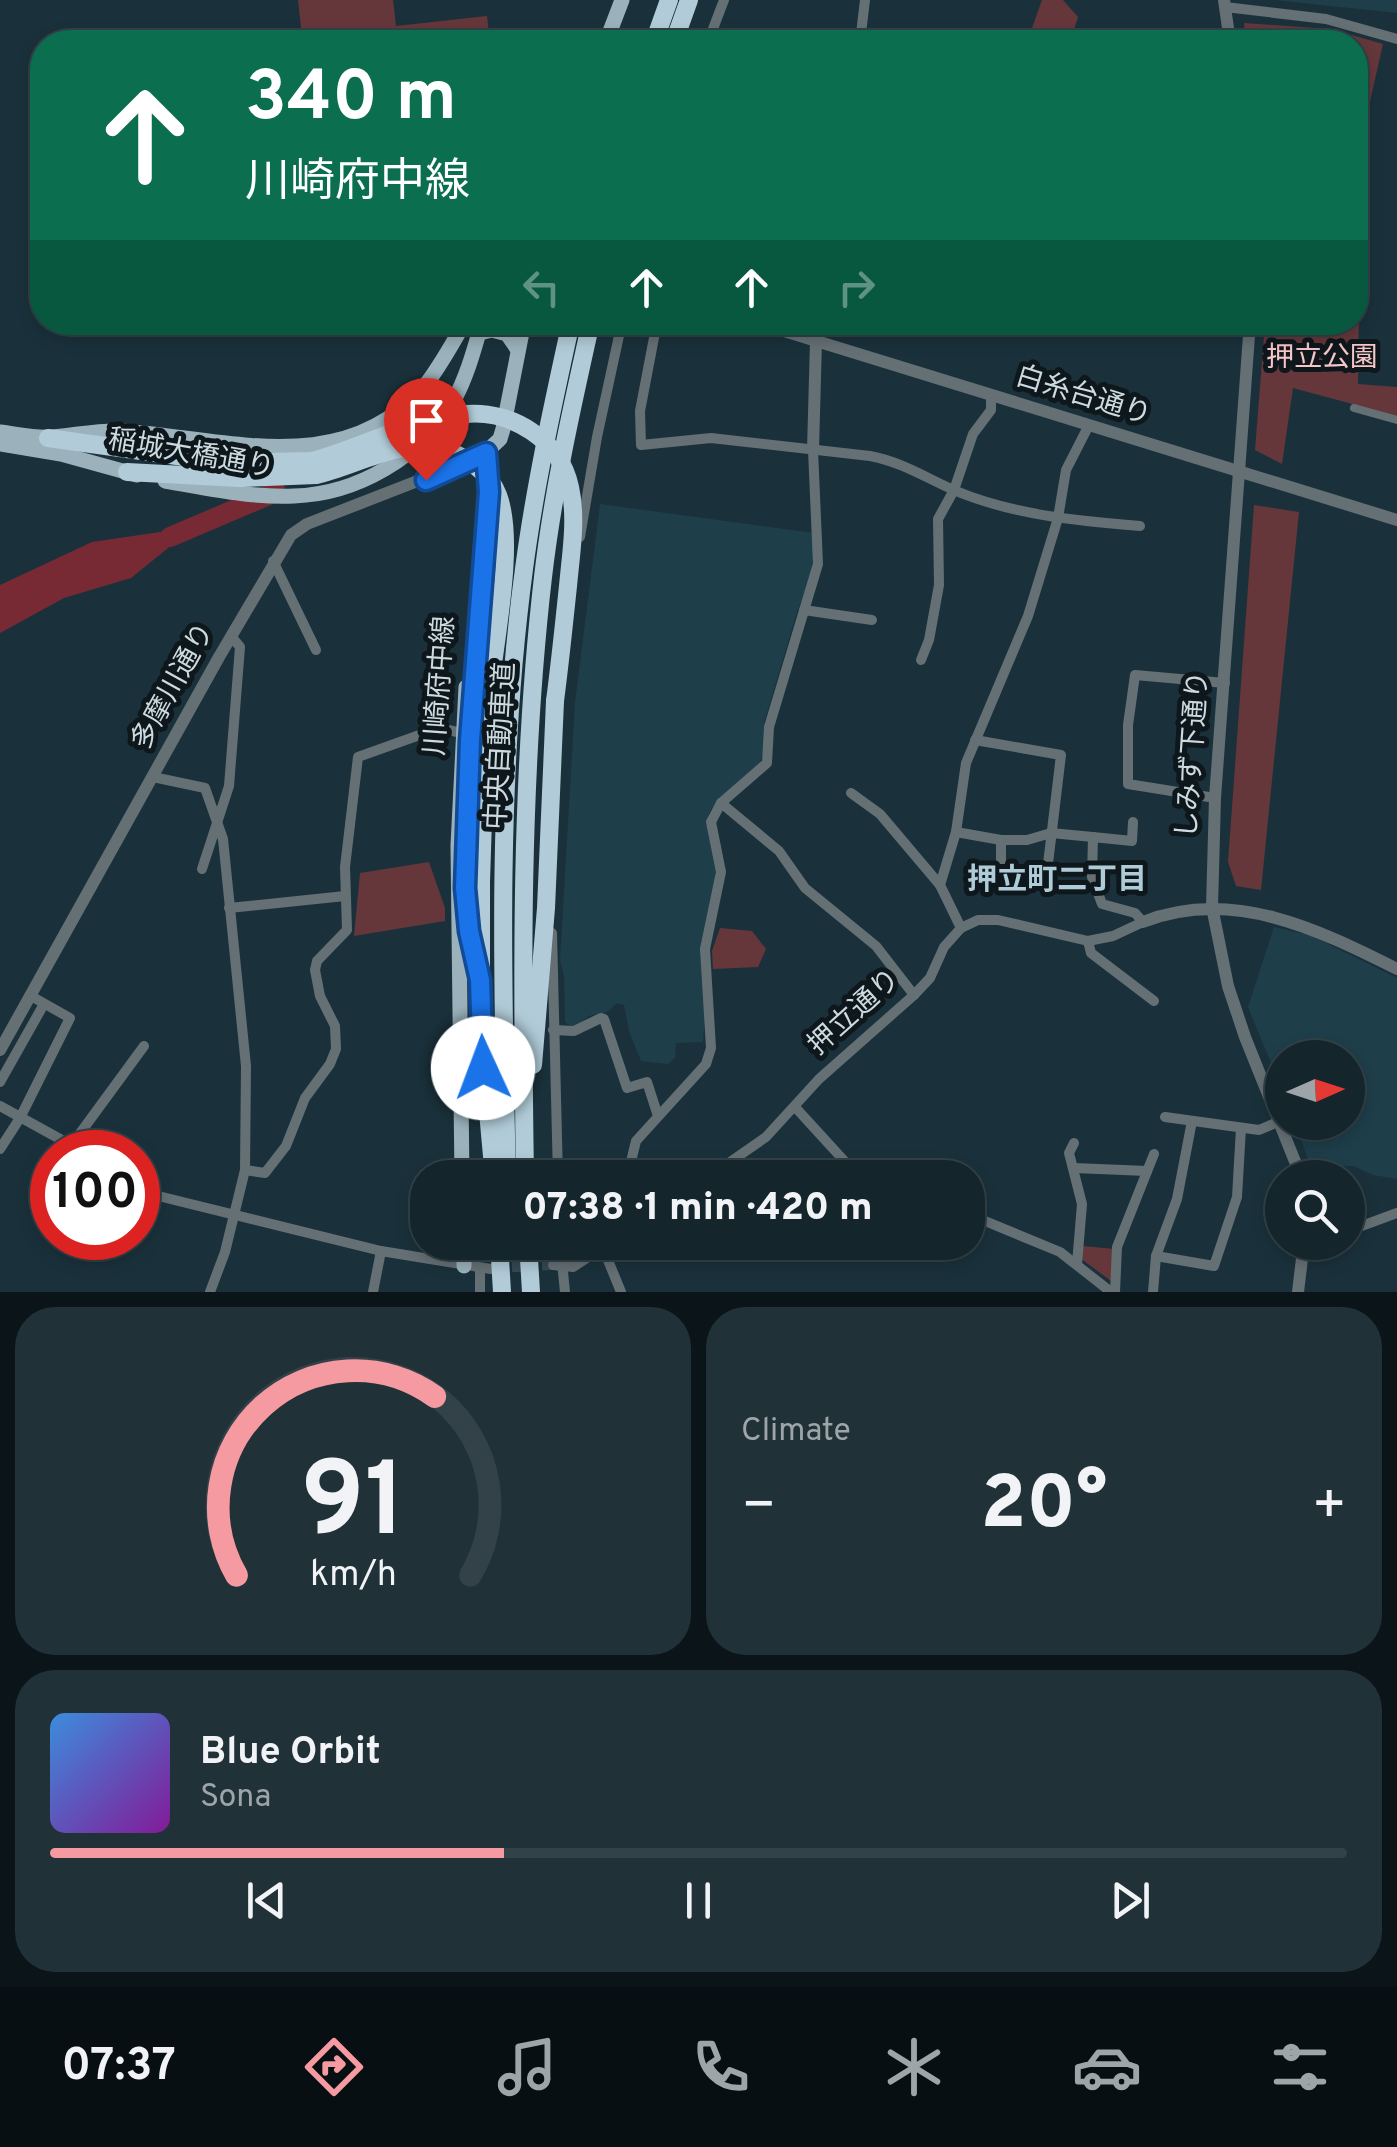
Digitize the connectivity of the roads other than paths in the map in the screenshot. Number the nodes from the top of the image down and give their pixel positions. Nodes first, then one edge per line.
1 (622, 0) edge
2 (668, 0) edge
3 (689, 0) edge
4 (724, 0) edge
5 (865, 0) edge
6 (1225, 4) edge
7 (611, 30) edge
8 (658, 30) edge
9 (678, 30) edge
10 (713, 30) edge
11 (861, 30) edge
12 (1228, 30) edge
13 (1363, 30) edge
14 (1368, 31) edge
15 (1397, 39) edge
16 (467, 335) edge
17 (473, 335) edge
18 (509, 335) edge
19 (521, 335) edge
20 (568, 335) edge
21 (588, 335) edge
22 (619, 335) edge
23 (655, 335) edge
24 (797, 335) edge
25 (1249, 335) edge
26 (816, 341) junction
27 (518, 350) junction
28 (992, 395) junction
29 (1354, 408) dead end
30 (1397, 420) edge
31 (1089, 426) junction
32 (0, 432) edge
33 (0, 444) edge
34 (46, 444) junction
35 (812, 450) junction
36 (486, 453) junction
37 (127, 472) junction
38 (1238, 472) junction
39 (954, 490) junction
40 (488, 514) junction
41 (1058, 518) junction
42 (1397, 520) edge
43 (1140, 526) dead end
44 (274, 561) junction
45 (804, 610) junction
46 (872, 620) dead end
47 (231, 636) junction
48 (316, 650) dead end
49 (920, 660) dead end
50 (1224, 683) junction
51 (462, 733) junction
52 (976, 740) junction
53 (153, 777) junction
54 (851, 794) dead end
55 (1215, 798) junction
56 (721, 803) junction
57 (466, 808) junction
58 (1134, 822) dead end
59 (219, 825) junction
60 (956, 832) junction
61 (1051, 833) junction
62 (1093, 837) junction
63 (1001, 840) junction
64 (1001, 861) dead end
65 (202, 869) dead end
66 (1047, 872) dead end
67 (940, 885) junction
68 (346, 896) junction
69 (1212, 906) junction
70 (229, 908) junction
71 (1143, 922) junction
72 (960, 928) junction
73 (1088, 941) junction
74 (1397, 969) edge
75 (480, 980) junction
76 (914, 995) junction
77 (31, 996) junction
78 (1154, 1001) dead end
79 (44, 1004) junction
80 (553, 1030) junction
81 (144, 1046) dead end
82 (0, 1050) edge
83 (0, 1082) edge
84 (1265, 1087) edge
85 (0, 1106) edge
86 (795, 1107) junction
87 (658, 1116) junction
88 (1165, 1117) dead end
89 (20, 1118) junction
90 (1192, 1122) junction
91 (1241, 1128) junction
92 (1265, 1128) edge
93 (40, 1130) edge
94 (87, 1130) edge
95 (1074, 1143) dead end
96 (0, 1149) edge
97 (1154, 1154) dead end
98 (462, 1160) edge
99 (492, 1160) edge
100 (507, 1160) edge
101 (525, 1160) edge
102 (535, 1160) edge
103 (557, 1160) edge
104 (632, 1160) edge
105 (732, 1160) edge
106 (843, 1160) edge
107 (1074, 1168) junction
108 (244, 1170) junction
109 (1147, 1171) junction
110 (160, 1195) edge
111 (1397, 1213) edge
112 (236, 1214) junction
113 (985, 1221) edge
114 (1365, 1225) edge
115 (381, 1251) junction
116 (1156, 1256) junction
117 (474, 1260) edge
118 (500, 1260) edge
119 (511, 1260) edge
120 (529, 1260) edge
121 (539, 1260) edge
122 (558, 1260) edge
123 (584, 1260) edge
124 (611, 1260) edge
125 (1305, 1260) edge
126 (1076, 1264) junction
127 (558, 1266) junction
128 (478, 1268) junction
129 (210, 1292) edge
130 (373, 1292) edge
131 (480, 1292) edge
132 (502, 1292) edge
133 (513, 1292) edge
134 (531, 1292) edge
135 (541, 1292) edge
136 (565, 1292) edge
137 (621, 1292) edge
138 (1113, 1292) edge
139 (1153, 1292) edge
140 (1298, 1292) edge

1 - 7 main road
2 - 8 highway
3 - 9 highway
4 - 10 street
5 - 11 street
6 - 12 street
6 - 13 street
14 - 15 street
16 - 34 main road, 稲城大橋通り
17 - 37 main road, 稲城大橋通り
18 - 27 main road
19 - 27 main road, 川崎府中線
20 - 100 highway, 中央自動車道
21 - 101 highway, 中央自動車道
22 - 80 street
23 - 35 street
24 - 26 street, 白糸台通り
25 - 38 street, しみず下通り
26 - 28 street, 白糸台通り
26 - 35 street
27 - 36 main road, 川崎府中線
28 - 31 street, 白糸台通り
28 - 39 street
29 - 30 street
31 - 38 street, 白糸台通り
31 - 41 street
32 - 34 main road
33 - 34 main road
34 - 37 main road, 稲城大橋通り
34 - 102 highway, bridge
35 - 39 street
35 - 45 street
36 - 40 main road, 川崎府中線
36 - 44 street, 多摩川通り
36 - 57 main road, 川崎府中線
37 - 75 highway, bridge
38 - 42 street, 白糸台通り
38 - 50 street, しみず下通り
39 - 41 street
39 - 49 street
40 - 51 main road, 川崎府中線
40 - 75 highway, bridge
41 - 43 street
41 - 52 street
44 - 47 street, 多摩川通り
44 - 48 street
45 - 46 street
45 - 56 street
47 - 53 street, 多摩川通り
47 - 59 street
50 - 55 street, しみず下通り
50 - 55 street
51 - 57 main road, 川崎府中線
51 - 68 street
52 - 60 street
52 - 61 street
53 - 59 street
53 - 77 street, 多摩川通り
54 - 67 street
55 - 69 street, しみず下通り
56 - 76 street
56 - 87 street
57 - 98 main road, 川崎府中線
58 - 62 street
59 - 65 street
59 - 70 street
60 - 63 street
60 - 67 street
61 - 62 street
61 - 63 street
61 - 66 street
62 - 71 street
63 - 64 street
67 - 72 street
68 - 70 street
68 - 108 street
69 - 71 street
69 - 74 street
69 - 84 street, しみず下通り
70 - 108 street
71 - 73 street
72 - 73 street
72 - 76 street, 押立通り
73 - 78 street
75 - 99 highway
76 - 86 street, 押立通り
77 - 79 street
77 - 82 street, 多摩川通り
79 - 83 street
79 - 89 street
80 - 87 street
80 - 103 street
81 - 94 street
85 - 89 street
86 - 105 street, 押立通り
86 - 106 street
87 - 104 street
88 - 90 street
89 - 93 street
89 - 96 street
90 - 91 street
90 - 116 street
91 - 92 street
91 - 116 street
95 - 107 street
97 - 109 street
107 - 109 street
107 - 126 street
108 - 112 street
109 - 138 street
110 - 112 street
111 - 114 street
112 - 115 street
112 - 129 street
113 - 126 street
115 - 128 street
115 - 130 street
116 - 139 street
117 - 128 main road
118 - 132 highway
119 - 133 highway
120 - 134 highway
121 - 135 highway
122 - 127 street
123 - 127 street
124 - 137 street
125 - 140 street
126 - 138 street
127 - 136 street
128 - 131 street

